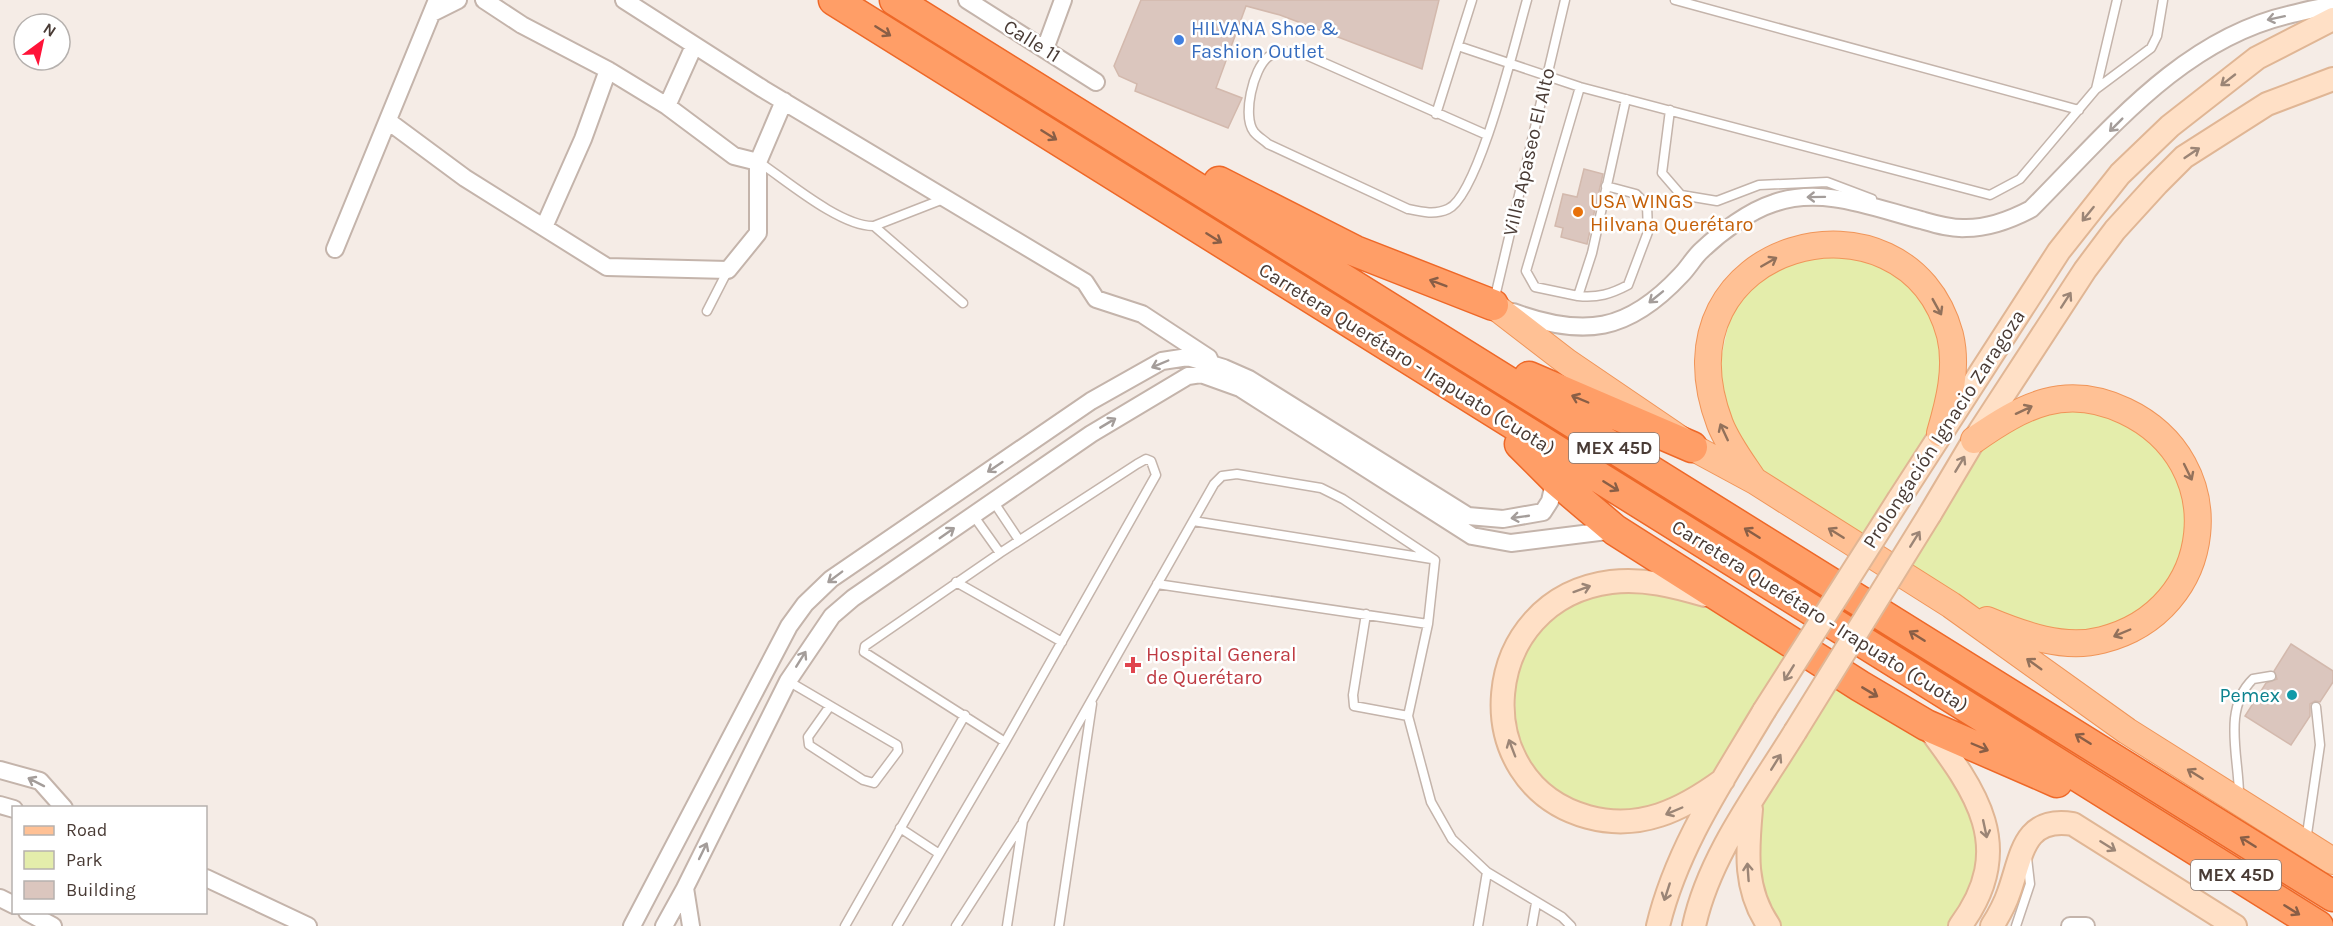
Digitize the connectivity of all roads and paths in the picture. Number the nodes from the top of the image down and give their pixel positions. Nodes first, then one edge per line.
1 (458, 0) edge
2 (484, 0) edge
3 (624, 0) edge
4 (834, 0) edge
5 (896, 0) edge
6 (967, 0) edge
7 (1063, 0) edge
8 (1472, 0) edge
9 (1527, 0) edge
10 (1565, 0) edge
11 (1676, 0) edge
12 (2117, 0) edge
13 (2163, 0) edge
14 (435, 7) edge
15 (2333, 7) edge
16 (2333, 19) edge
17 (694, 46) junction
18 (1458, 46) junction
19 (1045, 49) junction
20 (1509, 64) junction
21 (608, 70) junction
22 (1547, 77) junction
23 (2333, 79) edge
24 (1096, 82) dead end
25 (1580, 87) junction
26 (1034, 88) junction
27 (2096, 89) junction
28 (1626, 99) junction
29 (784, 101) junction
30 (667, 106) junction
31 (1670, 110) junction
32 (2079, 110) junction
33 (1436, 114) junction
34 (388, 121) junction
35 (1487, 135) junction
36 (758, 162) junction
37 (1606, 186) junction
38 (947, 197) junction
39 (874, 226) junction
40 (1942, 226) junction
41 (544, 227) junction
42 (335, 249) dead end
43 (728, 270) junction
44 (1578, 296) junction
45 (963, 303) dead end
46 (1493, 305) junction
47 (707, 311) dead end
48 (1436, 336) junction
49 (1224, 368) junction
50 (1240, 388) junction
51 (1482, 406) junction
52 (1941, 433) junction
53 (1974, 440) junction
54 (1692, 447) junction
55 (1555, 479) junction
56 (1755, 481) junction
57 (993, 501) junction
58 (972, 515) junction
59 (1193, 521) junction
60 (1615, 530) junction
61 (1019, 540) junction
62 (1000, 553) junction
63 (1435, 560) junction
64 (956, 582) junction
65 (1156, 584) junction
66 (1732, 603) junction
67 (1951, 605) junction
68 (1366, 614) junction
69 (1428, 624) junction
70 (1062, 642) junction
71 (2271, 676) dead end
72 (788, 681) junction
73 (1093, 697) junction
74 (830, 706) junction
75 (2316, 708) dead end
76 (965, 715) junction
77 (1408, 716) junction
78 (1926, 725) junction
79 (1005, 742) junction
80 (0, 770) edge
81 (1723, 780) junction
82 (1752, 801) junction
83 (2239, 802) junction
84 (63, 806) edge
85 (1023, 821) junction
86 (2154, 824) junction
87 (900, 828) junction
88 (2306, 844) junction
89 (2024, 846) junction
90 (938, 854) junction
91 (2333, 861) edge
92 (1487, 872) junction
93 (207, 878) edge
94 (685, 888) junction
95 (2333, 896) edge
96 (1536, 903) junction
97 (31, 914) edge
98 (53, 926) edge
99 (308, 926) edge
100 (632, 926) edge
101 (664, 926) edge
102 (691, 926) edge
103 (845, 926) edge
104 (897, 926) edge
105 (956, 926) edge
106 (1007, 926) edge
107 (1059, 926) edge
108 (1478, 926) edge
109 (1532, 926) edge
110 (1571, 926) edge
111 (1658, 926) edge
112 (1694, 926) edge
113 (1769, 926) edge
114 (1960, 926) edge
115 (1992, 926) edge
116 (2016, 926) edge
117 (2070, 926) edge
118 (2086, 926) edge
119 (2235, 926) edge
120 (2318, 926) edge

1 - 14 street
2 - 21 street
3 - 17 street
4 -> 51 highway, Carretera Querétaro - Irapuato (Cuota) / MEX 45D
5 - 26 highway, Carretera Querétaro - Irapuato (Cuota) / MEX 45D
6 - 19 street, Calle 11
7 - 19 street
8 - 18 lane
9 - 20 lane
10 - 22 lane, Villa Apaseo El Alto
11 - 32 lane
12 - 27 lane
13 - 27 lane
14 - 34 street
15 -> 40 street
16 -> 52 main road, Prolongación Ignacio Zaragoza
17 - 29 street
17 - 30 street
18 - 20 lane
18 - 33 lane
19 - 24 street, Calle 11
20 - 22 lane
20 - 35 lane
21 - 30 street
21 - 41 street
22 - 25 lane
22 - 46 lane, Villa Apaseo El Alto
53 -> 23 main road, Prolongación Ignacio Zaragoza
25 - 28 lane
25 - 44 lane
46 -> 26 highway
26 - 48 highway, Carretera Querétaro - Irapuato (Cuota) / MEX 45D
27 - 32 lane
28 - 31 lane
28 - 37 lane
29 - 36 street
29 - 38 street
30 - 36 street
31 - 32 lane
31 - 40 lane
33 - 35 lane
33 - 35 lane
34 - 41 street
34 - 42 street
36 - 39 lane
36 - 43 street
37 - 44 lane
37 - 44 lane
38 - 39 lane
38 - 49 street
39 - 45 lane
40 -> 46 street
41 - 43 street
43 - 47 lane
46 - 54 main road
54 -> 48 highway
95 -> 48 highway, Carretera Querétaro - Irapuato (Cuota) / MEX 45D
49 - 50 street
55 -> 49 street
49 -> 100 street
57 -> 50 street
50 - 60 street
51 - 55 highway
51 -> 86 highway, Carretera Querétaro - Irapuato (Cuota) / MEX 45D
56 -> 52 main road
52 -> 81 main road, Prolongación Ignacio Zaragoza, bridge
53 -> 67 main road
82 -> 53 main road, Prolongación Ignacio Zaragoza, bridge
54 - 56 main road
55 - 60 highway
67 -> 56 main road
57 - 58 street
57 - 61 lane
58 - 62 lane
72 -> 58 street
59 - 63 lane
59 - 63 lane
59 - 65 lane
60 - 66 highway
61 - 62 lane
61 - 70 lane
62 - 64 lane
63 - 69 lane
64 - 70 lane
64 - 76 lane
65 - 68 lane
65 - 73 lane
66 -> 78 highway
81 -> 66 main road
83 -> 67 main road
68 - 69 lane
68 - 77 lane
69 - 77 lane
70 - 79 lane
71 - 83 lane
72 - 74 lane
94 -> 72 street
73 - 85 lane
73 - 107 lane
74 - 74 lane
75 - 88 lane
76 - 79 lane
76 - 87 lane
77 - 92 lane
78 -> 86 highway
78 -> 114 main road
79 - 90 lane
84 -> 80 street
81 -> 111 main road, Prolongación Ignacio Zaragoza
82 - 112 main road, Prolongación Ignacio Zaragoza
113 -> 82 main road
83 - 88 main road
85 - 105 lane
85 - 106 lane
86 -> 120 highway, Carretera Querétaro - Irapuato (Cuota) / MEX 45D
87 - 90 lane
87 - 103 lane
88 - 91 main road
89 - 115 main road
89 - 116 lane
89 -> 119 main road
90 - 104 lane
92 - 96 lane
92 - 108 lane
93 - 99 street
94 - 101 street
94 - 102 street
96 - 109 lane
96 - 110 lane
97 - 98 street
117 - 118 street

